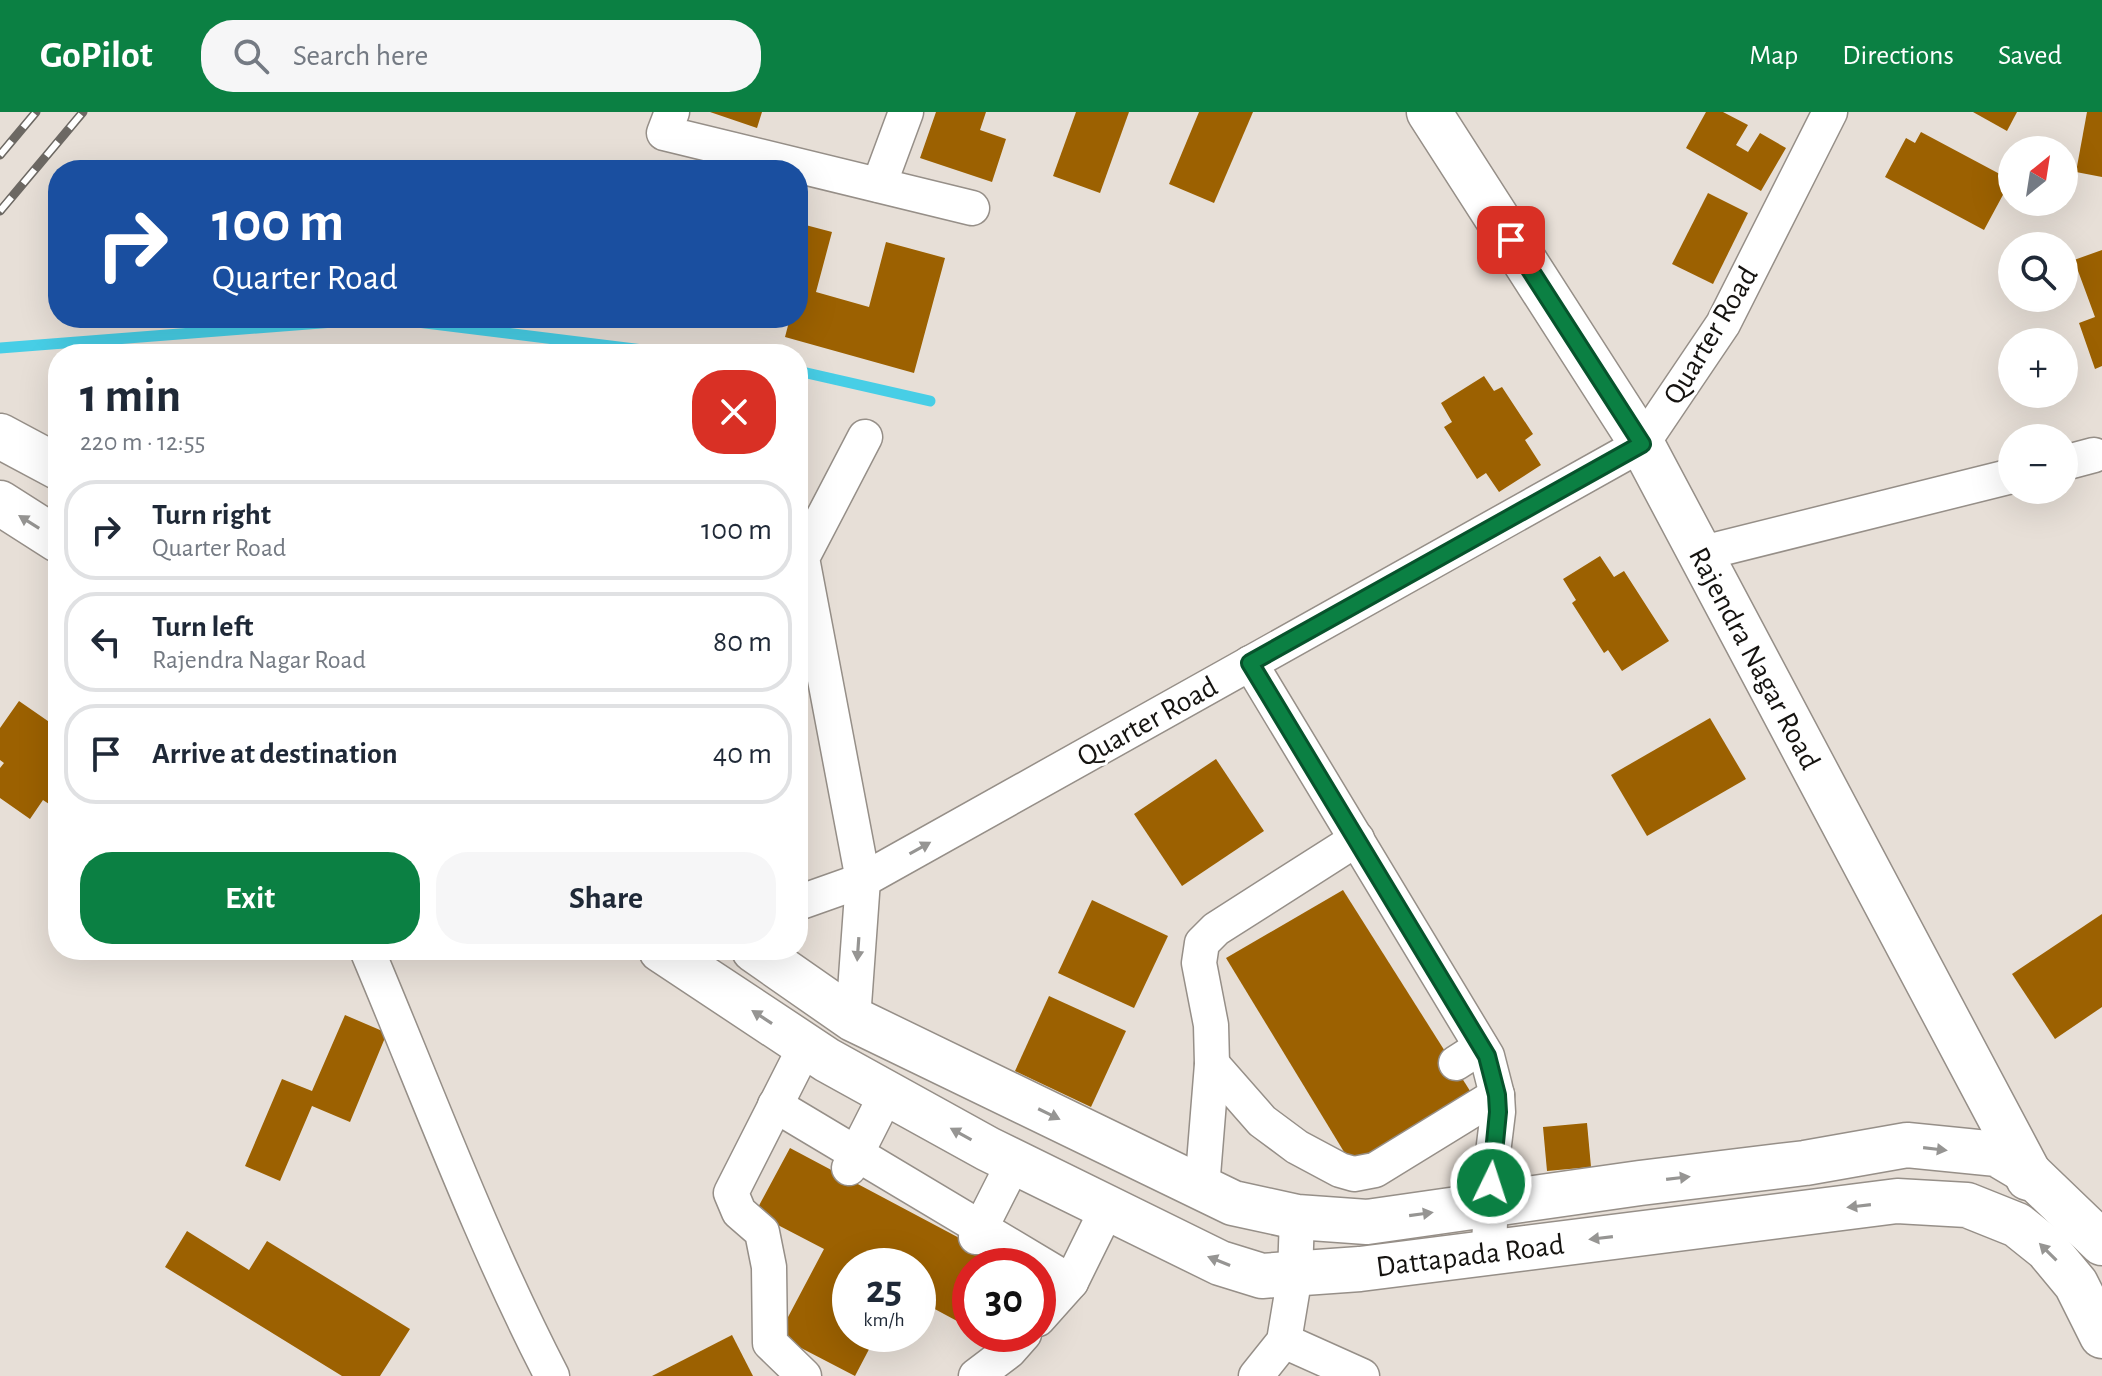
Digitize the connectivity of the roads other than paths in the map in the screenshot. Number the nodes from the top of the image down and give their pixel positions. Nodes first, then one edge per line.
1 (672, 112) edge
2 (906, 112) edge
3 (1429, 112) edge
4 (1830, 112) edge
5 (776, 160) edge
6 (808, 168) edge
7 (879, 185) junction
8 (972, 208) dead end
9 (0, 436) edge
10 (865, 437) dead end
11 (1642, 444) junction
12 (48, 462) edge
13 (1998, 479) edge
14 (0, 503) edge
15 (48, 534) edge
16 (808, 546) edge
17 (1699, 554) junction
18 (808, 590) edge
19 (1250, 663) junction
20 (1357, 839) junction
21 (863, 880) junction
22 (808, 899) edge
23 (371, 960) edge
24 (676, 960) edge
25 (768, 960) edge
26 (853, 1019) junction
27 (817, 1053) junction
28 (1212, 1064) junction
29 (887, 1093) junction
30 (1497, 1095) junction
31 (775, 1105) junction
32 (852, 1161) junction
33 (1014, 1162) junction
34 (2029, 1173) junction
35 (1354, 1174) junction
36 (1217, 1196) junction
37 (1490, 1204) junction
38 (1107, 1209) junction
39 (1297, 1217) junction
40 (1356, 1221) junction
41 (2017, 1225) junction
42 (978, 1233) junction
43 (2102, 1243) edge
44 (1489, 1252) junction
45 (1360, 1269) junction
46 (1295, 1275) junction
47 (1071, 1282) junction
48 (1056, 1299) edge
49 (2102, 1336) edge
50 (1284, 1341) junction
51 (1008, 1352) edge
52 (552, 1376) edge
53 (804, 1376) edge
54 (976, 1376) edge
55 (1256, 1376) edge
56 (1362, 1376) edge

1 - 5 street
2 - 7 street
3 - 11 main road, Rajendra Nagar Road
4 - 11 street, Quarter Road
6 - 7 street
7 - 8 street
9 - 12 main road
10 - 16 street
11 - 17 main road, Rajendra Nagar Road
11 - 19 street, Quarter Road
13 - 17 street
15 -> 14 main road
17 - 34 main road, Rajendra Nagar Road
18 - 21 street
19 - 20 street
21 -> 19 street, Quarter Road
20 - 28 street
20 - 30 street
21 - 22 street, Quarter Road
21 -> 26 street
23 - 52 street
27 -> 24 main road, Dattapada Road
25 - 26 main road
26 -> 36 main road
27 - 29 main road, Dattapada Road
27 - 31 street
28 - 35 street
28 - 36 street
29 - 32 street
33 -> 29 main road, Dattapada Road
30 - 35 street
30 - 37 street
31 - 32 street
31 - 53 street
32 - 42 street
33 - 38 main road, Dattapada Road
33 - 42 street
37 -> 34 main road
34 - 41 main road
34 - 43 main road
35 - 40 street
36 - 39 main road
40 -> 37 main road
37 - 44 street
46 -> 38 main road, Dattapada Road
38 - 47 street
39 - 40 main road
39 - 46 street
40 - 45 street
41 -> 44 main road, Dattapada Road
49 -> 41 main road, Dattapada Road
42 - 47 street
44 - 45 main road, Dattapada Road
45 - 46 main road, Dattapada Road
46 - 50 street
47 - 48 street
50 - 55 street
50 - 56 street
51 - 54 street

